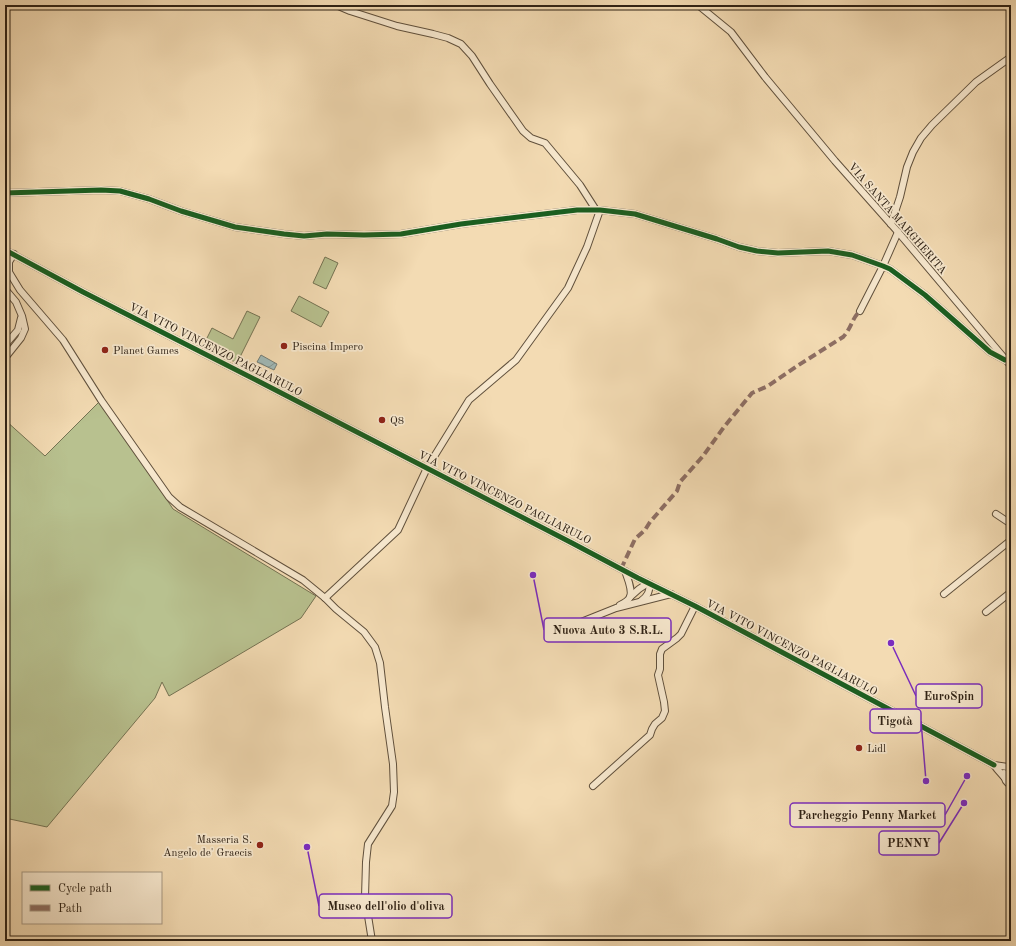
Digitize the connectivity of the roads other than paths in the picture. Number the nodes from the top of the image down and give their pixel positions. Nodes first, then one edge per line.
1 (336, 5) edge
2 (698, 5) edge
3 (1011, 57) edge
4 (5, 192) edge
5 (598, 210) junction
6 (891, 224) junction
7 (898, 232) junction
8 (5, 250) edge
9 (14, 254) junction
10 (883, 266) junction
11 (5, 289) edge
12 (860, 311) dead end
13 (22, 316) junction
14 (5, 345) edge
15 (5, 358) edge
16 (1006, 360) junction
17 (1011, 366) edge
18 (427, 468) junction
19 (996, 514) dead end
20 (1011, 524) edge
21 (1011, 540) edge
22 (625, 571) junction
23 (649, 583) junction
24 (1011, 592) edge
25 (671, 594) junction
26 (944, 594) dead end
27 (630, 597) junction
28 (325, 598) junction
29 (640, 602) junction
30 (695, 606) junction
31 (616, 608) junction
32 (986, 612) dead end
33 (576, 624) dead end
34 (994, 765) junction
35 (1009, 766) edge
36 (1004, 777) junction
37 (1011, 785) edge
38 (593, 786) dead end
39 (1011, 933) edge
40 (372, 941) edge
41 (1011, 941) edge

1 - 5 street
2 - 6 street, VIA SANTA MARGHERITA
3 - 6 street
4 - 5 street
5 - 10 street
5 - 18 street
6 - 7 street, VIA SANTA MARGHERITA
7 - 10 street
7 - 16 street, VIA SANTA MARGHERITA
8 - 9 street, VIA VITO VINCENZO PAGLIARULO
9 - 18 street, VIA VITO VINCENZO PAGLIARULO
9 - 28 street
10 - 12 street
10 - 16 street
11 - 13 street
13 - 14 street
13 - 15 street
16 - 17 street, VIA SANTA MARGHERITA
18 - 22 street, VIA VITO VINCENZO PAGLIARULO
18 - 28 street
19 - 20 street
21 - 26 street
22 - 23 street, VIA VITO VINCENZO PAGLIARULO
22 - 27 street
23 - 25 street, VIA VITO VINCENZO PAGLIARULO
23 - 27 street
23 - 29 street
24 - 32 street
25 - 29 street
25 - 30 street, VIA VITO VINCENZO PAGLIARULO
27 - 31 street
28 - 40 street
29 - 31 street
30 - 34 street, VIA VITO VINCENZO PAGLIARULO
30 - 38 street
31 - 33 street
34 - 35 street, VIA VITO VINCENZO PAGLIARULO
34 - 36 street, VIA VITO VINCENZO PAGLIARULO
35 - 36 street
36 - 37 street, VIA VITO VINCENZO PAGLIARULO
39 - 41 street

